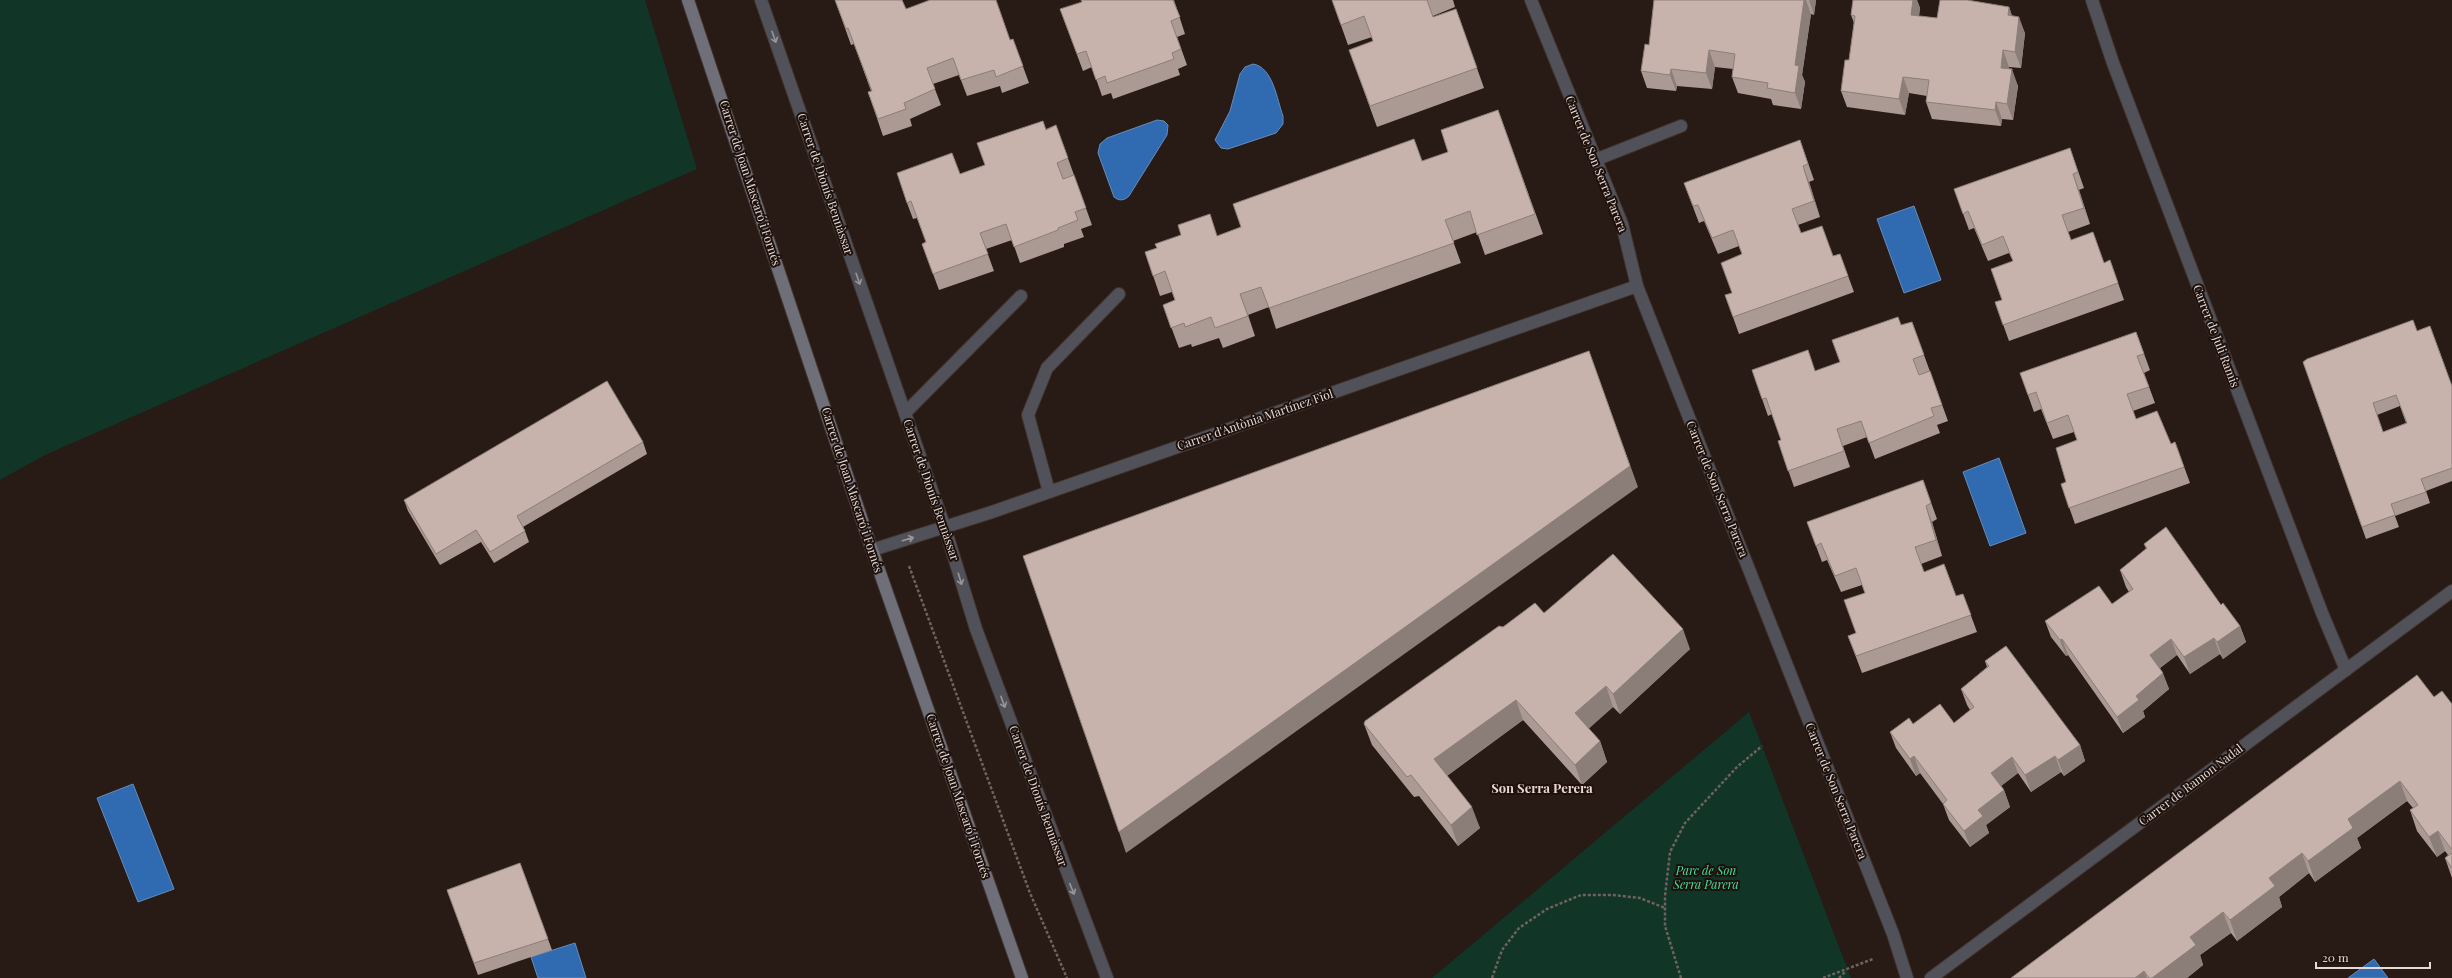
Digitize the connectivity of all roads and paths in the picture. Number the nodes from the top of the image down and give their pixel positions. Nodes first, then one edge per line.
1 (688, 0) edge
2 (761, 0) edge
3 (1531, 0) edge
4 (2092, 0) edge
5 (1681, 126) dead end
6 (1595, 160) junction
7 (1637, 286) junction
8 (1119, 294) dead end
9 (1021, 296) dead end
10 (905, 413) junction
11 (1049, 492) junction
12 (945, 528) junction
13 (899, 542) junction
14 (872, 550) junction
15 (2452, 591) edge
16 (2346, 670) junction
17 (1762, 746) dead end
18 (1665, 908) junction
19 (1022, 978) edge
20 (1067, 978) edge
21 (1108, 978) edge
22 (1492, 978) edge
23 (1681, 978) edge
24 (1823, 978) edge
25 (1839, 978) edge
26 (1907, 978) edge
27 (1930, 978) edge

1 - 14 street, Carrer de Joan Mascaró i Fornés
2 -> 10 street, Carrer de Dionís Bennàssar
3 - 6 street, Carrer de Son Serra Parera
4 - 16 street, Carrer de Juli Ramis
5 - 6 street
6 - 7 street, Carrer de Son Serra Parera
7 - 11 street, Carrer d'Antònia Martínez Fiol
7 - 26 street, Carrer de Son Serra Parera
8 - 11 street
9 - 10 street
10 - 12 street, Carrer de Dionís Bennàssar
11 - 12 street, Carrer d'Antònia Martínez Fiol
13 -> 12 street, Carrer d'Antònia Martínez Fiol
12 -> 21 street, Carrer de Dionís Bennàssar
13 - 14 street, Carrer d'Antònia Martínez Fiol
13 - 20 path
14 - 19 street, Carrer de Joan Mascaró i Fornés
15 - 16 street, Carrer de Ramon Nadal
16 - 27 street, Carrer de Ramon Nadal
17 - 18 path
18 - 22 path
18 - 23 path
24 - 25 path

